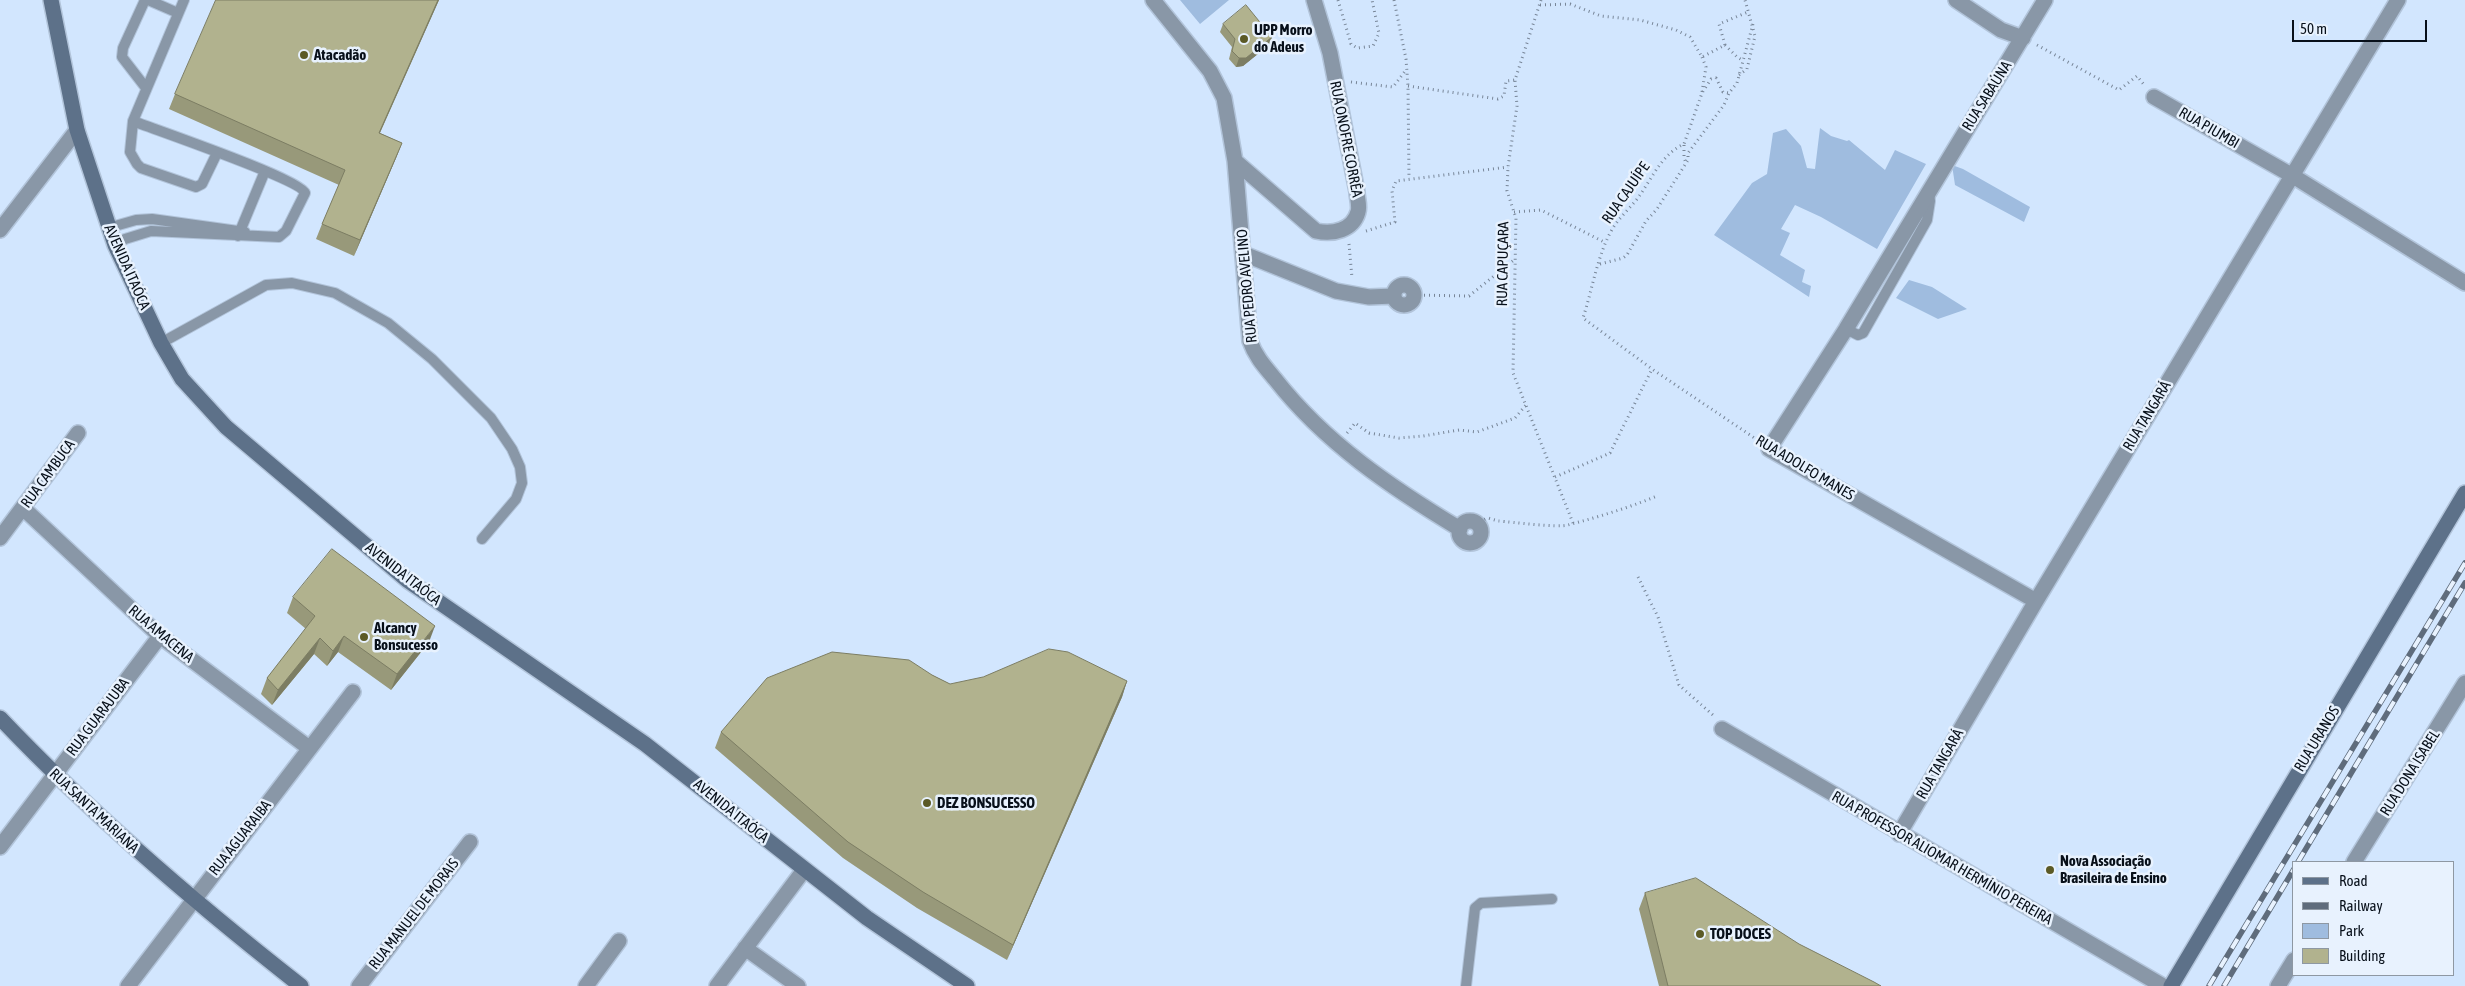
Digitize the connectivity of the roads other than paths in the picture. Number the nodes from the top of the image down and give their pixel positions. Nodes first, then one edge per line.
1 (51, 0) edge
2 (146, 0) edge
3 (184, 0) edge
4 (1153, 0) edge
5 (1314, 0) edge
6 (1956, 0) edge
7 (2045, 0) edge
8 (2398, 0) edge
9 (178, 13) junction
10 (2023, 38) junction
11 (146, 88) junction
12 (2154, 97) road end
13 (133, 121) junction
14 (77, 130) junction
15 (217, 153) junction
16 (1235, 161) junction
17 (265, 171) junction
18 (2293, 176) junction
19 (108, 228) junction
20 (0, 230) edge
21 (239, 234) junction
22 (115, 245) junction
23 (1244, 254) junction
24 (2465, 283) edge
25 (1414, 295) road end
26 (162, 343) junction
27 (78, 433) dead end
28 (1770, 449) joint
29 (2465, 493) edge
30 (23, 508) junction
31 (1476, 523) road end
32 (0, 538) edge
33 (482, 539) dead end
34 (2036, 601) junction
35 (160, 636) junction
36 (2465, 683) edge
37 (353, 692) dead end
38 (0, 718) edge
39 (1722, 729) road end
40 (309, 748) junction
41 (54, 776) junction
42 (1899, 834) junction
43 (470, 842) dead end
44 (0, 846) edge
45 (2355, 861) edge
46 (804, 870) junction
47 (194, 898) junction
48 (1552, 899) dead end
49 (619, 941) dead end
50 (746, 948) junction
51 (2292, 963) edge
52 (128, 986) edge
53 (301, 986) edge
54 (359, 986) edge
55 (586, 986) edge
56 (717, 986) edge
57 (798, 986) edge
58 (967, 986) edge
59 (1466, 986) edge
60 (2163, 986) edge
61 (2171, 986) edge
62 (2278, 986) edge

1 - 14 main road, AVENIDA ITAÓCA
2 - 9 lane
2 - 11 lane
3 - 9 lane
4 - 16 street, RUA PEDRO AVELINO
5 - 16 street, RUA ONOFRE CORRÊA
6 - 10 street
7 - 10 street, RUA SABAÚNA
8 - 18 street, RUA TANGARÁ
9 - 11 lane
10 - 28 street, RUA SABAÚNA
11 - 13 lane
12 - 18 street, RUA PIUMBI
13 - 15 lane
13 - 15 lane
14 - 19 main road, AVENIDA ITAÓCA
14 - 20 street
15 - 17 lane
16 - 23 street, RUA PEDRO AVELINO
17 - 21 lane
17 - 21 lane
18 - 24 street, RUA PIUMBI
18 - 34 street, RUA TANGARÁ
19 - 21 lane
19 - 22 main road, AVENIDA ITAÓCA
21 - 22 lane
22 - 26 main road, AVENIDA ITAÓCA
23 - 25 street
23 - 31 street, RUA PEDRO AVELINO
26 - 33 lane
26 - 46 main road, AVENIDA ITAÓCA
27 - 30 street, RUA CAMBUCA
28 - 34 street, RUA ADOLFO MANES
29 - 61 main road, RUA URANOS
30 - 32 street, RUA CAMBUCA
30 - 35 street, RUA AMACENA
34 - 42 street, RUA TANGARÁ
35 - 40 street, RUA AMACENA
35 - 41 street, RUA GUARAJUBA
36 - 45 street, RUA DONA ISABEL
37 - 40 street, RUA AGUARAIBA
38 - 41 main road, RUA SANTA MARIANA
39 - 42 street, RUA PROFESSOR ALIOMAR HERMÍNIO PEREIRA
40 - 47 street, RUA AGUARAIBA
41 - 44 street, RUA GUARAJUBA
41 - 47 main road, RUA SANTA MARIANA
42 - 60 street, RUA PROFESSOR ALIOMAR HERMÍNIO PEREIRA
43 - 54 street, RUA MANUEL DE MORAIS
46 - 50 street
46 - 58 main road, AVENIDA ITAÓCA
47 - 52 street, RUA AGUARAIBA
47 - 53 main road, RUA SANTA MARIANA
48 - 59 lane
49 - 55 street
50 - 56 street
50 - 57 street
51 - 62 street

